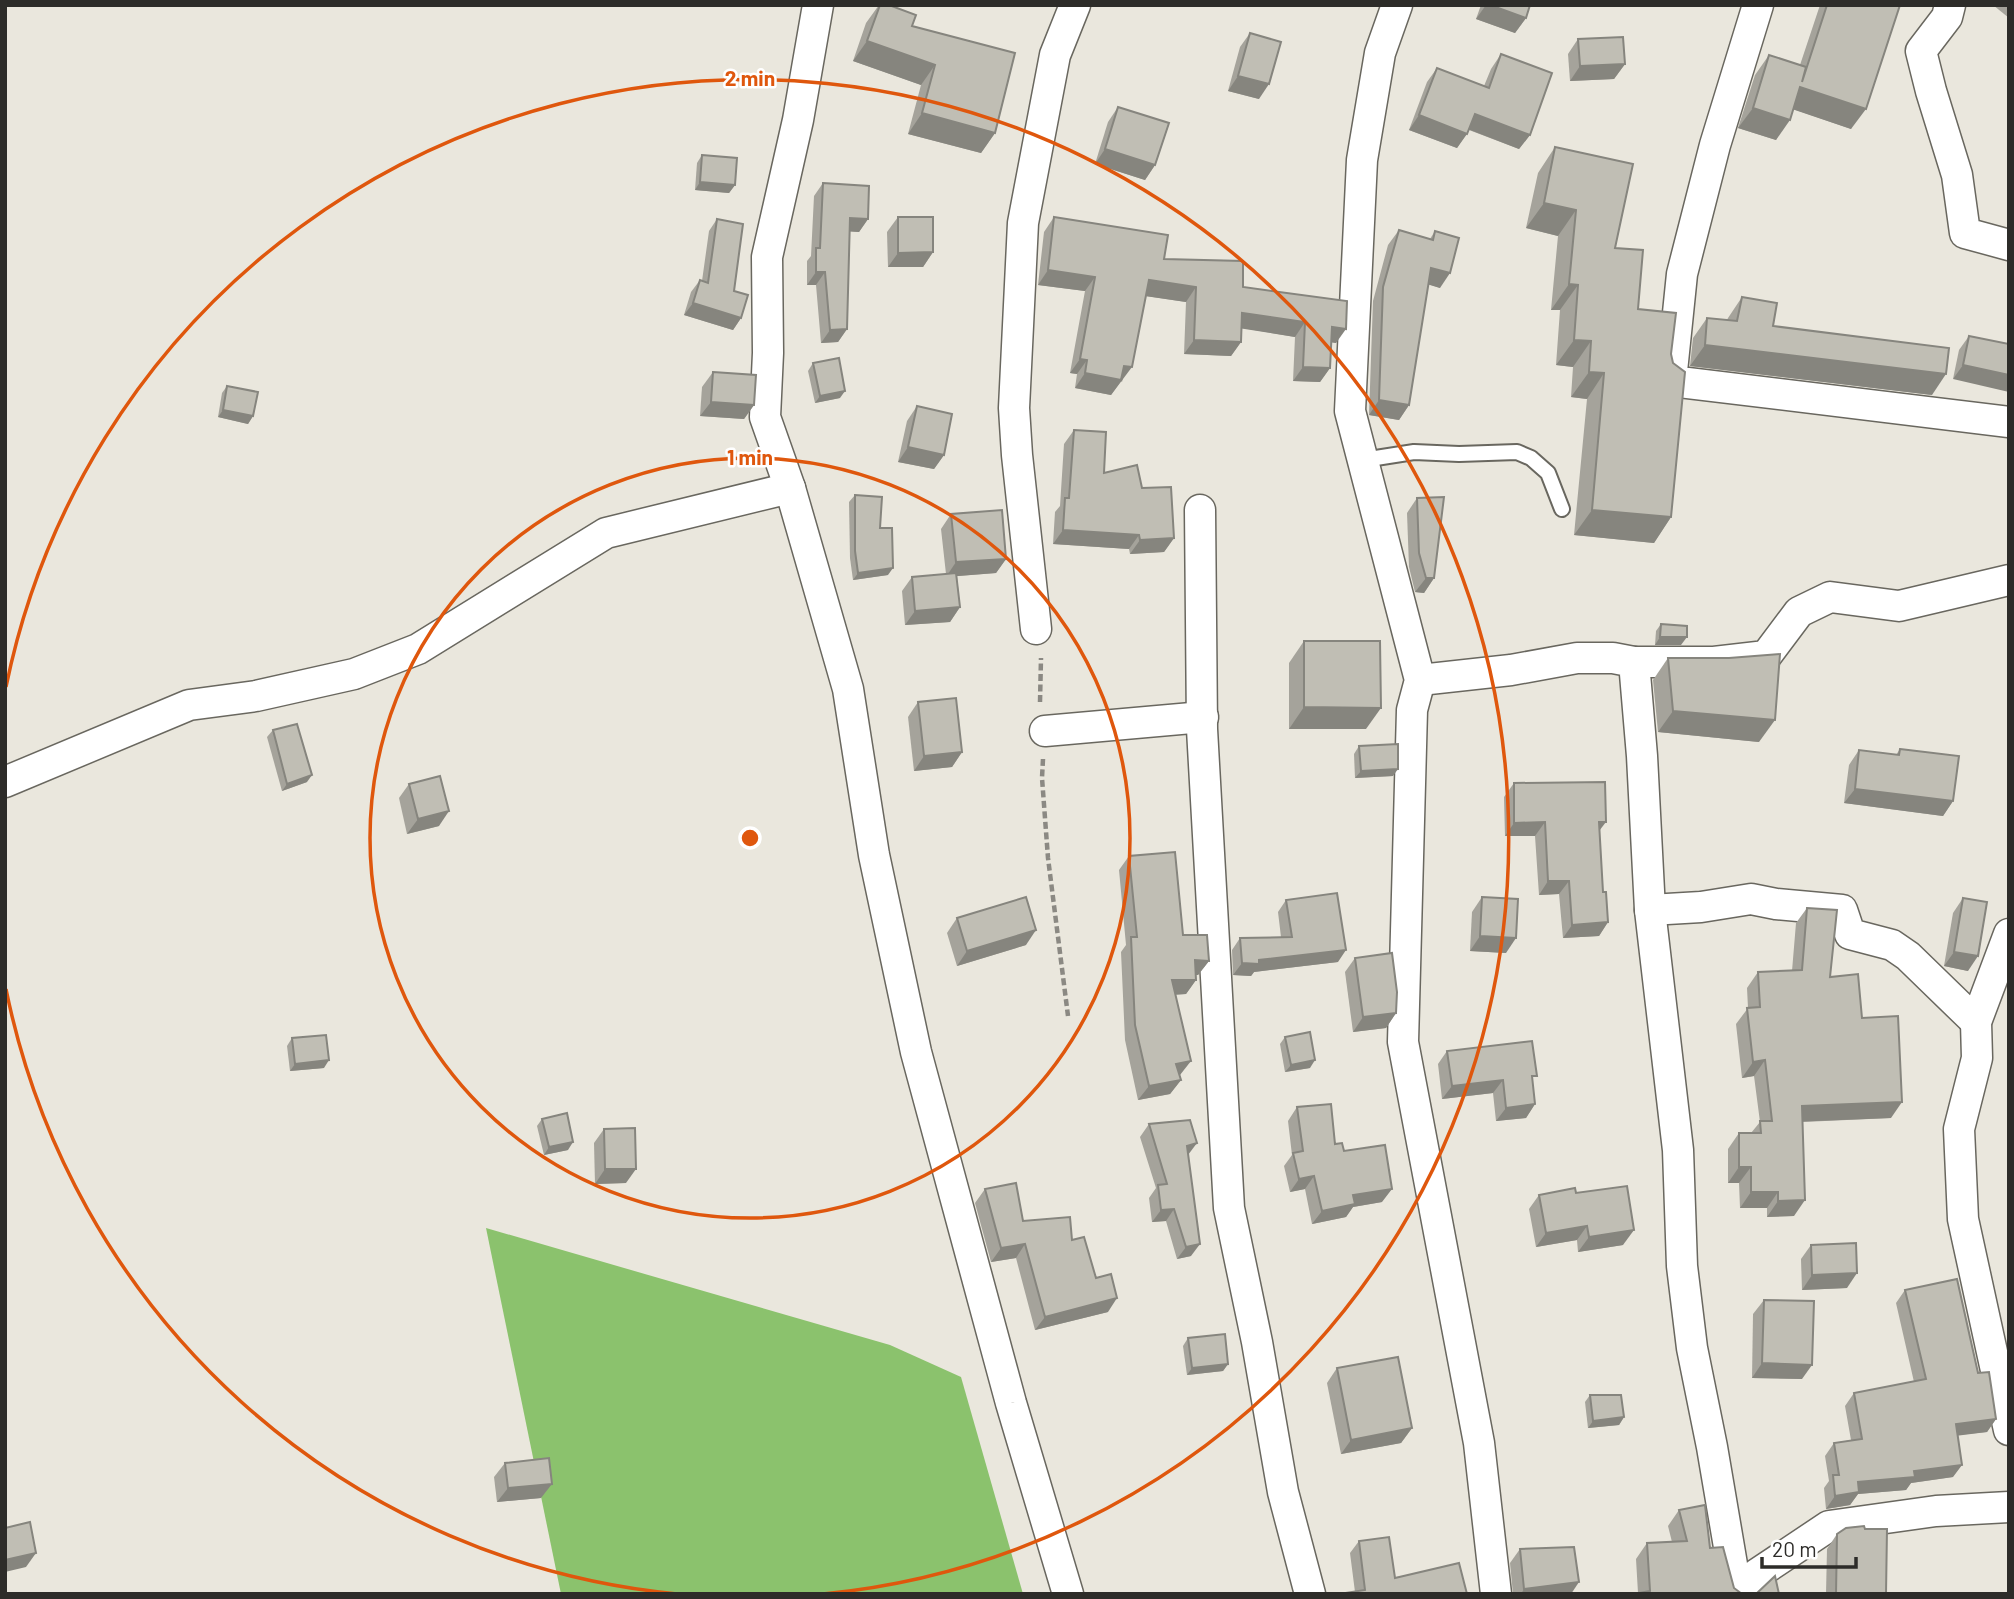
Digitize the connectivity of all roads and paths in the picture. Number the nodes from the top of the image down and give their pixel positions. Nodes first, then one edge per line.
1 (818, 5) edge
2 (1075, 5) edge
3 (1397, 5) edge
4 (1758, 5) edge
5 (1950, 5) edge
6 (2009, 245) edge
7 (2009, 422) edge
8 (1363, 460) junction
9 (790, 488) junction
10 (1562, 509) dead end
11 (1200, 510) dead end
12 (2009, 580) edge
13 (1036, 629) joint
14 (1634, 662) junction
15 (1420, 680) junction
16 (1203, 717) junction
17 (1045, 731) junction
18 (5, 782) edge
19 (1650, 910) junction
20 (2009, 934) edge
21 (1068, 1016) dead end
22 (1976, 1022) junction
23 (2009, 1430) edge
24 (2009, 1507) edge
25 (1068, 1594) edge
26 (1310, 1594) edge
27 (1496, 1594) edge
28 (1738, 1594) edge

1 - 9 street
2 - 13 street
3 - 8 street
4 - 7 street
5 - 6 street
8 - 10 lane
8 - 15 street
9 - 18 street
9 - 25 street
11 - 16 street
12 - 14 street
13 - 17 path
14 - 15 street
14 - 19 street
15 - 27 street
16 - 17 street
16 - 26 street
17 - 21 path
19 - 22 street
19 - 28 street
20 - 22 street
22 - 23 street
24 - 28 street

